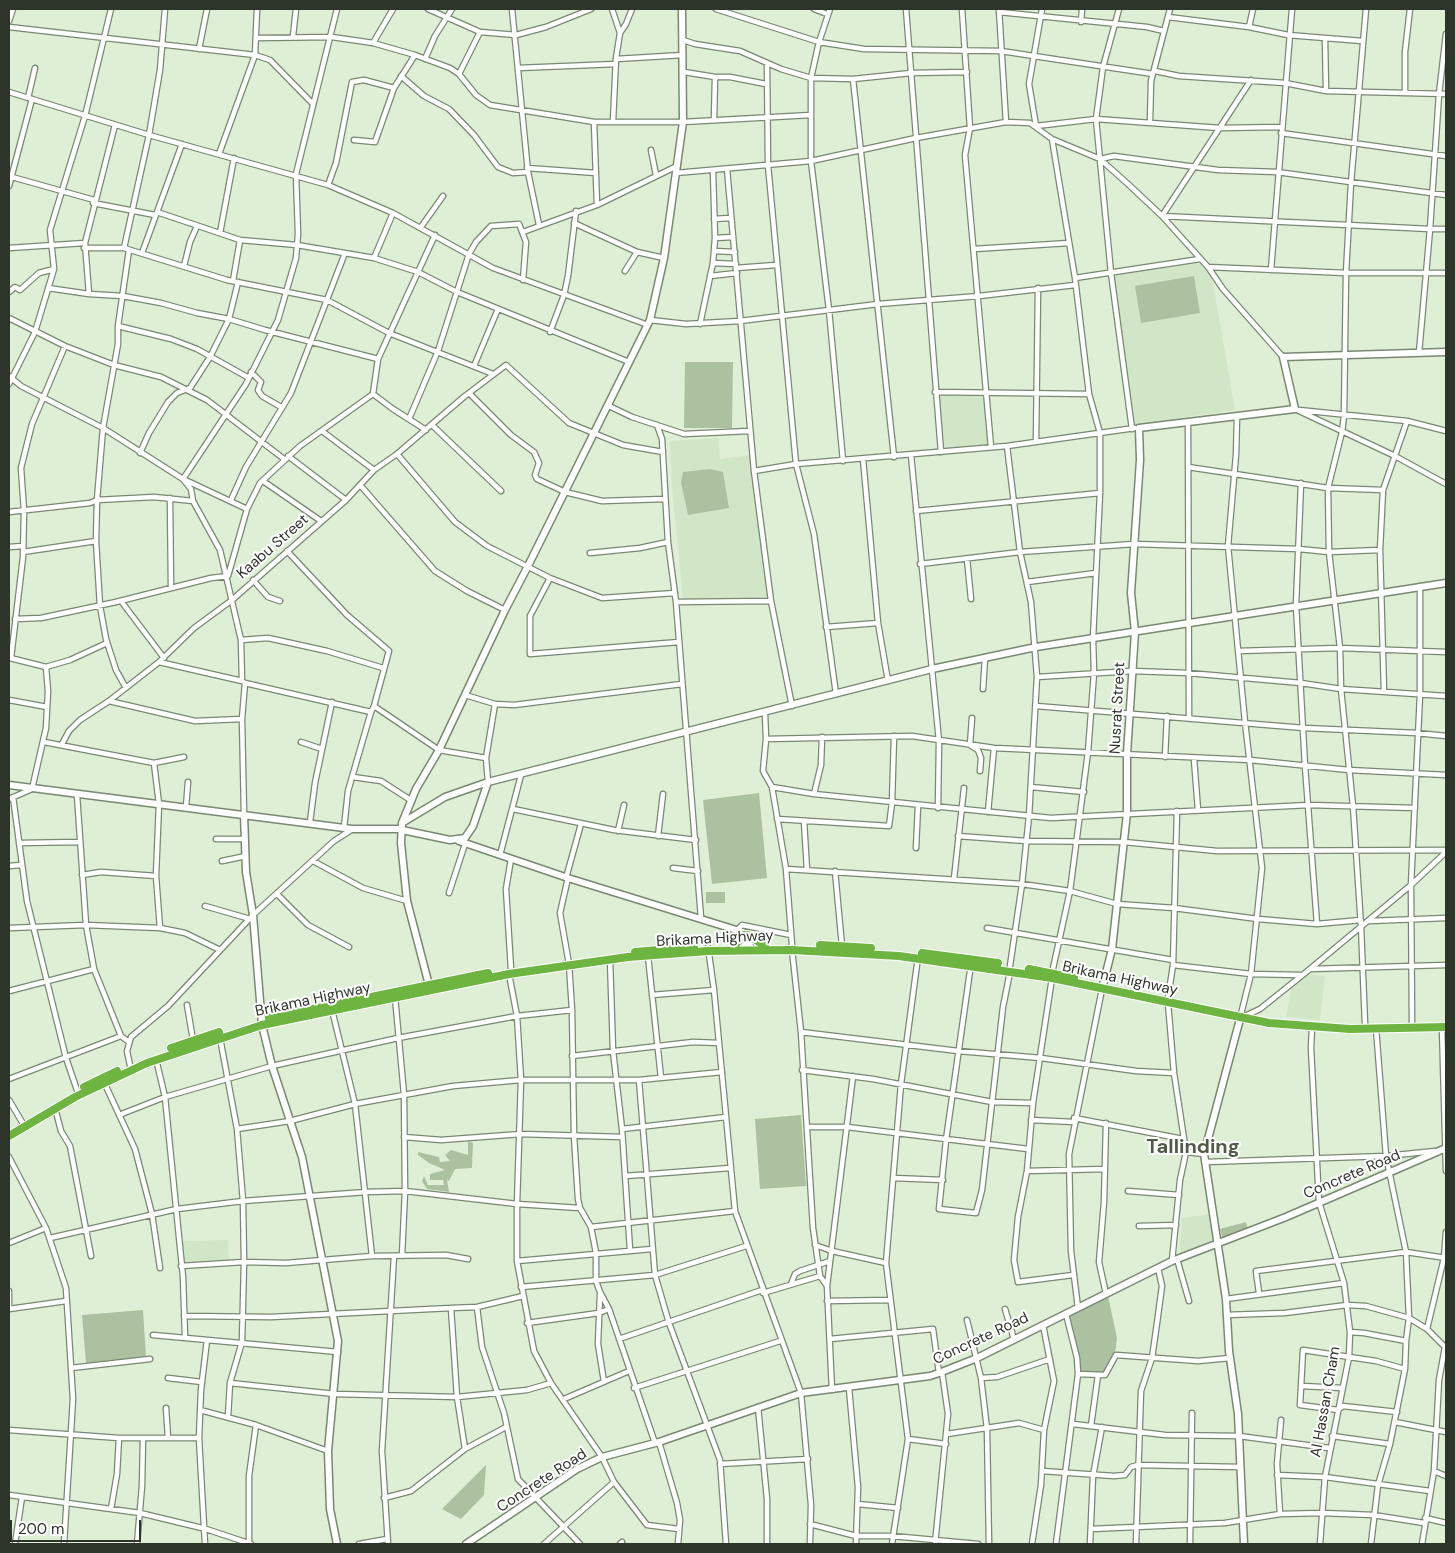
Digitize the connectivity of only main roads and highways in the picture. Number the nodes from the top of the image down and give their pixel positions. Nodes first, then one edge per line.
1 (734, 946) junction
2 (765, 946) junction
3 (747, 948) junction
4 (792, 948) junction
5 (708, 949) junction
6 (569, 962) junction
7 (1010, 968) junction
8 (510, 972) junction
9 (1243, 1016) junction
10 (261, 1022) junction
11 (1445, 1025) edge
12 (130, 1068) junction
13 (9, 1130) edge
14 (9, 1136) edge

1 - 2 highway
1 - 3 highway, Brikama Highway
1 - 5 highway, Brikama Highway
2 - 3 highway, Brikama Highway
2 - 4 highway, Brikama Highway
3 - 4 highway, Brikama Highway
3 - 5 highway, Brikama Highway
4 - 7 highway, Brikama Highway
4 - 7 highway, Brikama Highway
5 - 6 highway, Brikama Highway
5 - 6 highway, Brikama Highway
6 - 8 highway, Brikama Highway
7 - 9 highway, Brikama Highway
8 - 10 highway, Brikama Highway
8 - 10 highway, Brikama Highway
9 - 11 highway, Brikama Highway
9 - 11 highway, Brikama Highway
10 - 12 highway, Brikama Highway
10 - 12 highway, Brikama Highway
12 - 13 highway, Brikama Highway
12 - 14 highway, Brikama Highway

